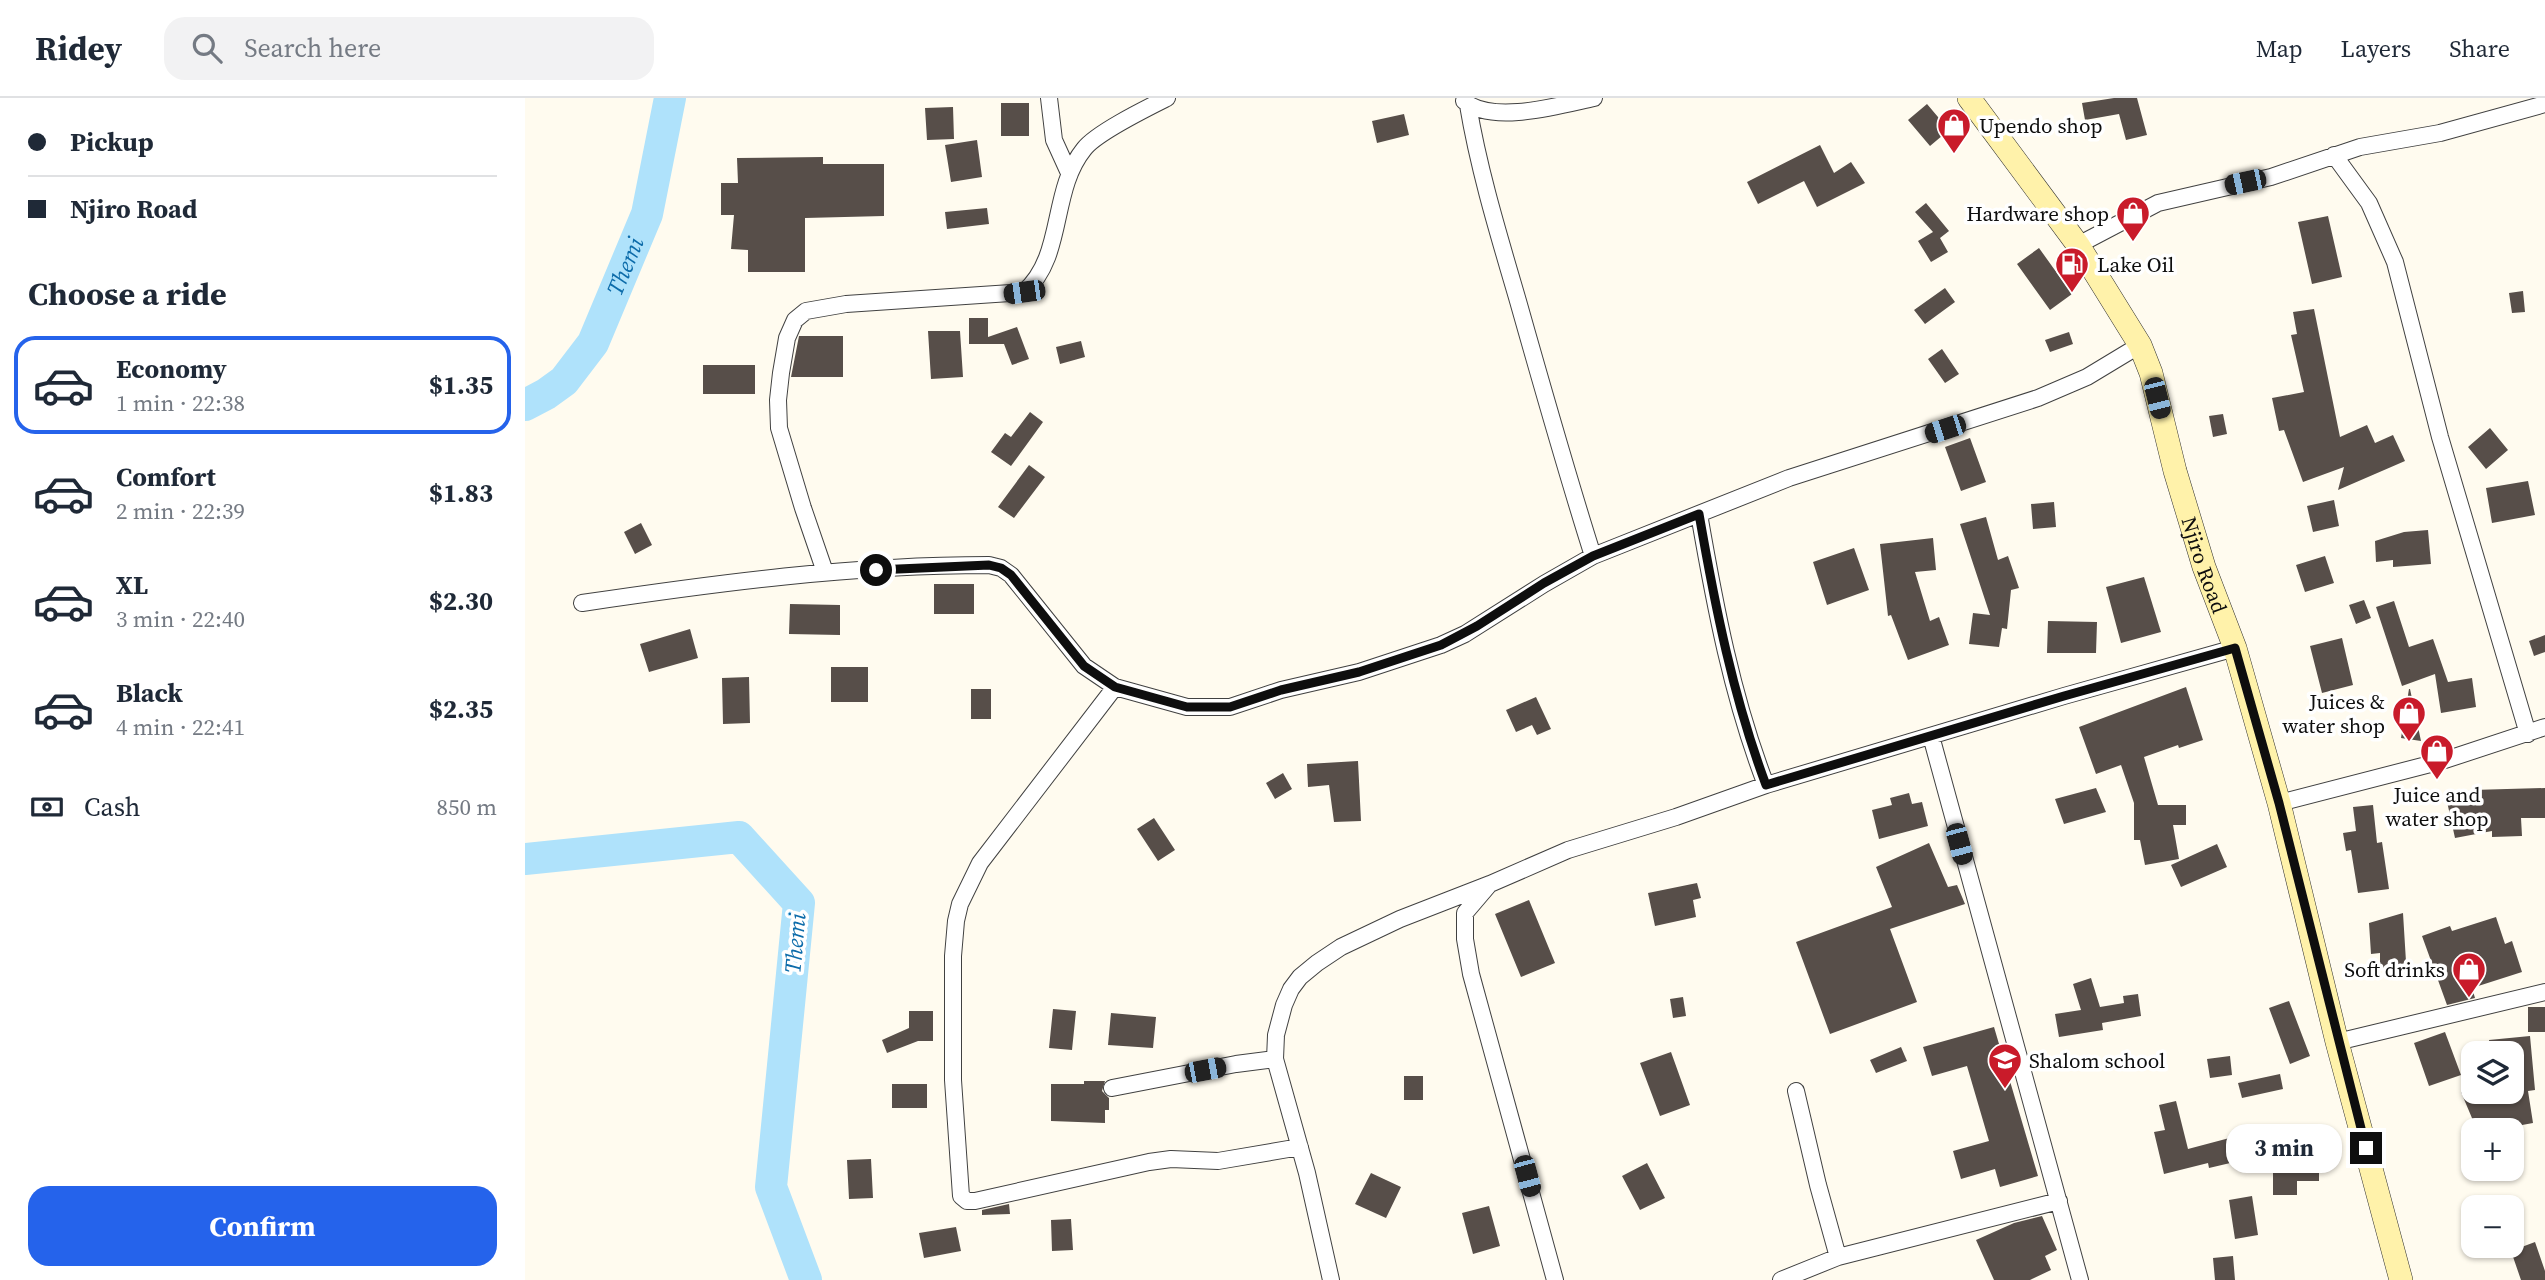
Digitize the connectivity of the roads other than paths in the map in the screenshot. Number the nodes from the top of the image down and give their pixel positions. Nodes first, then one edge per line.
1 (1049, 98) edge
2 (1167, 98) edge
3 (1594, 98) edge
4 (1969, 98) edge
5 (1464, 101) edge
6 (2545, 104) edge
7 (2334, 155) junction
8 (1069, 173) junction
9 (2078, 245) junction
10 (2140, 345) junction
11 (1699, 514) junction
12 (1593, 556) junction
13 (825, 572) junction
14 (582, 603) dead end
15 (2235, 648) junction
16 (1115, 687) junction
17 (2545, 727) edge
18 (2528, 734) junction
19 (1931, 736) junction
20 (1766, 785) junction
21 (2279, 803) junction
22 (1490, 884) junction
23 (2545, 992) edge
24 (2337, 1042) junction
25 (1275, 1059) junction
26 (1112, 1088) dead end
27 (1796, 1091) dead end
28 (1300, 1147) junction
29 (2059, 1201) junction
30 (1838, 1257) junction
31 (1331, 1280) edge
32 (1555, 1280) edge
33 (1781, 1280) edge
34 (2080, 1280) edge
35 (2401, 1280) edge

1 - 8 street
2 - 8 street
3 - 5 street
4 - 9 street, Njiro Road
5 - 12 street
6 - 7 street
7 - 9 street
7 - 18 street
8 - 13 street
9 - 10 street, Njiro Road
10 - 11 street
10 - 15 street, Njiro Road
11 - 12 street
11 - 20 street
12 - 16 street
13 - 14 street
13 - 16 street
15 - 19 street
15 - 21 street, Njiro Road
16 - 28 street
17 - 18 street
18 - 21 street
19 - 20 street
19 - 29 street
20 - 22 street
21 - 24 street, Njiro Road
22 - 25 street
22 - 32 street
23 - 24 street
24 - 35 street, Njiro Road
25 - 26 street
25 - 28 street
27 - 30 street
28 - 31 street
29 - 30 street
29 - 34 street
30 - 33 street

